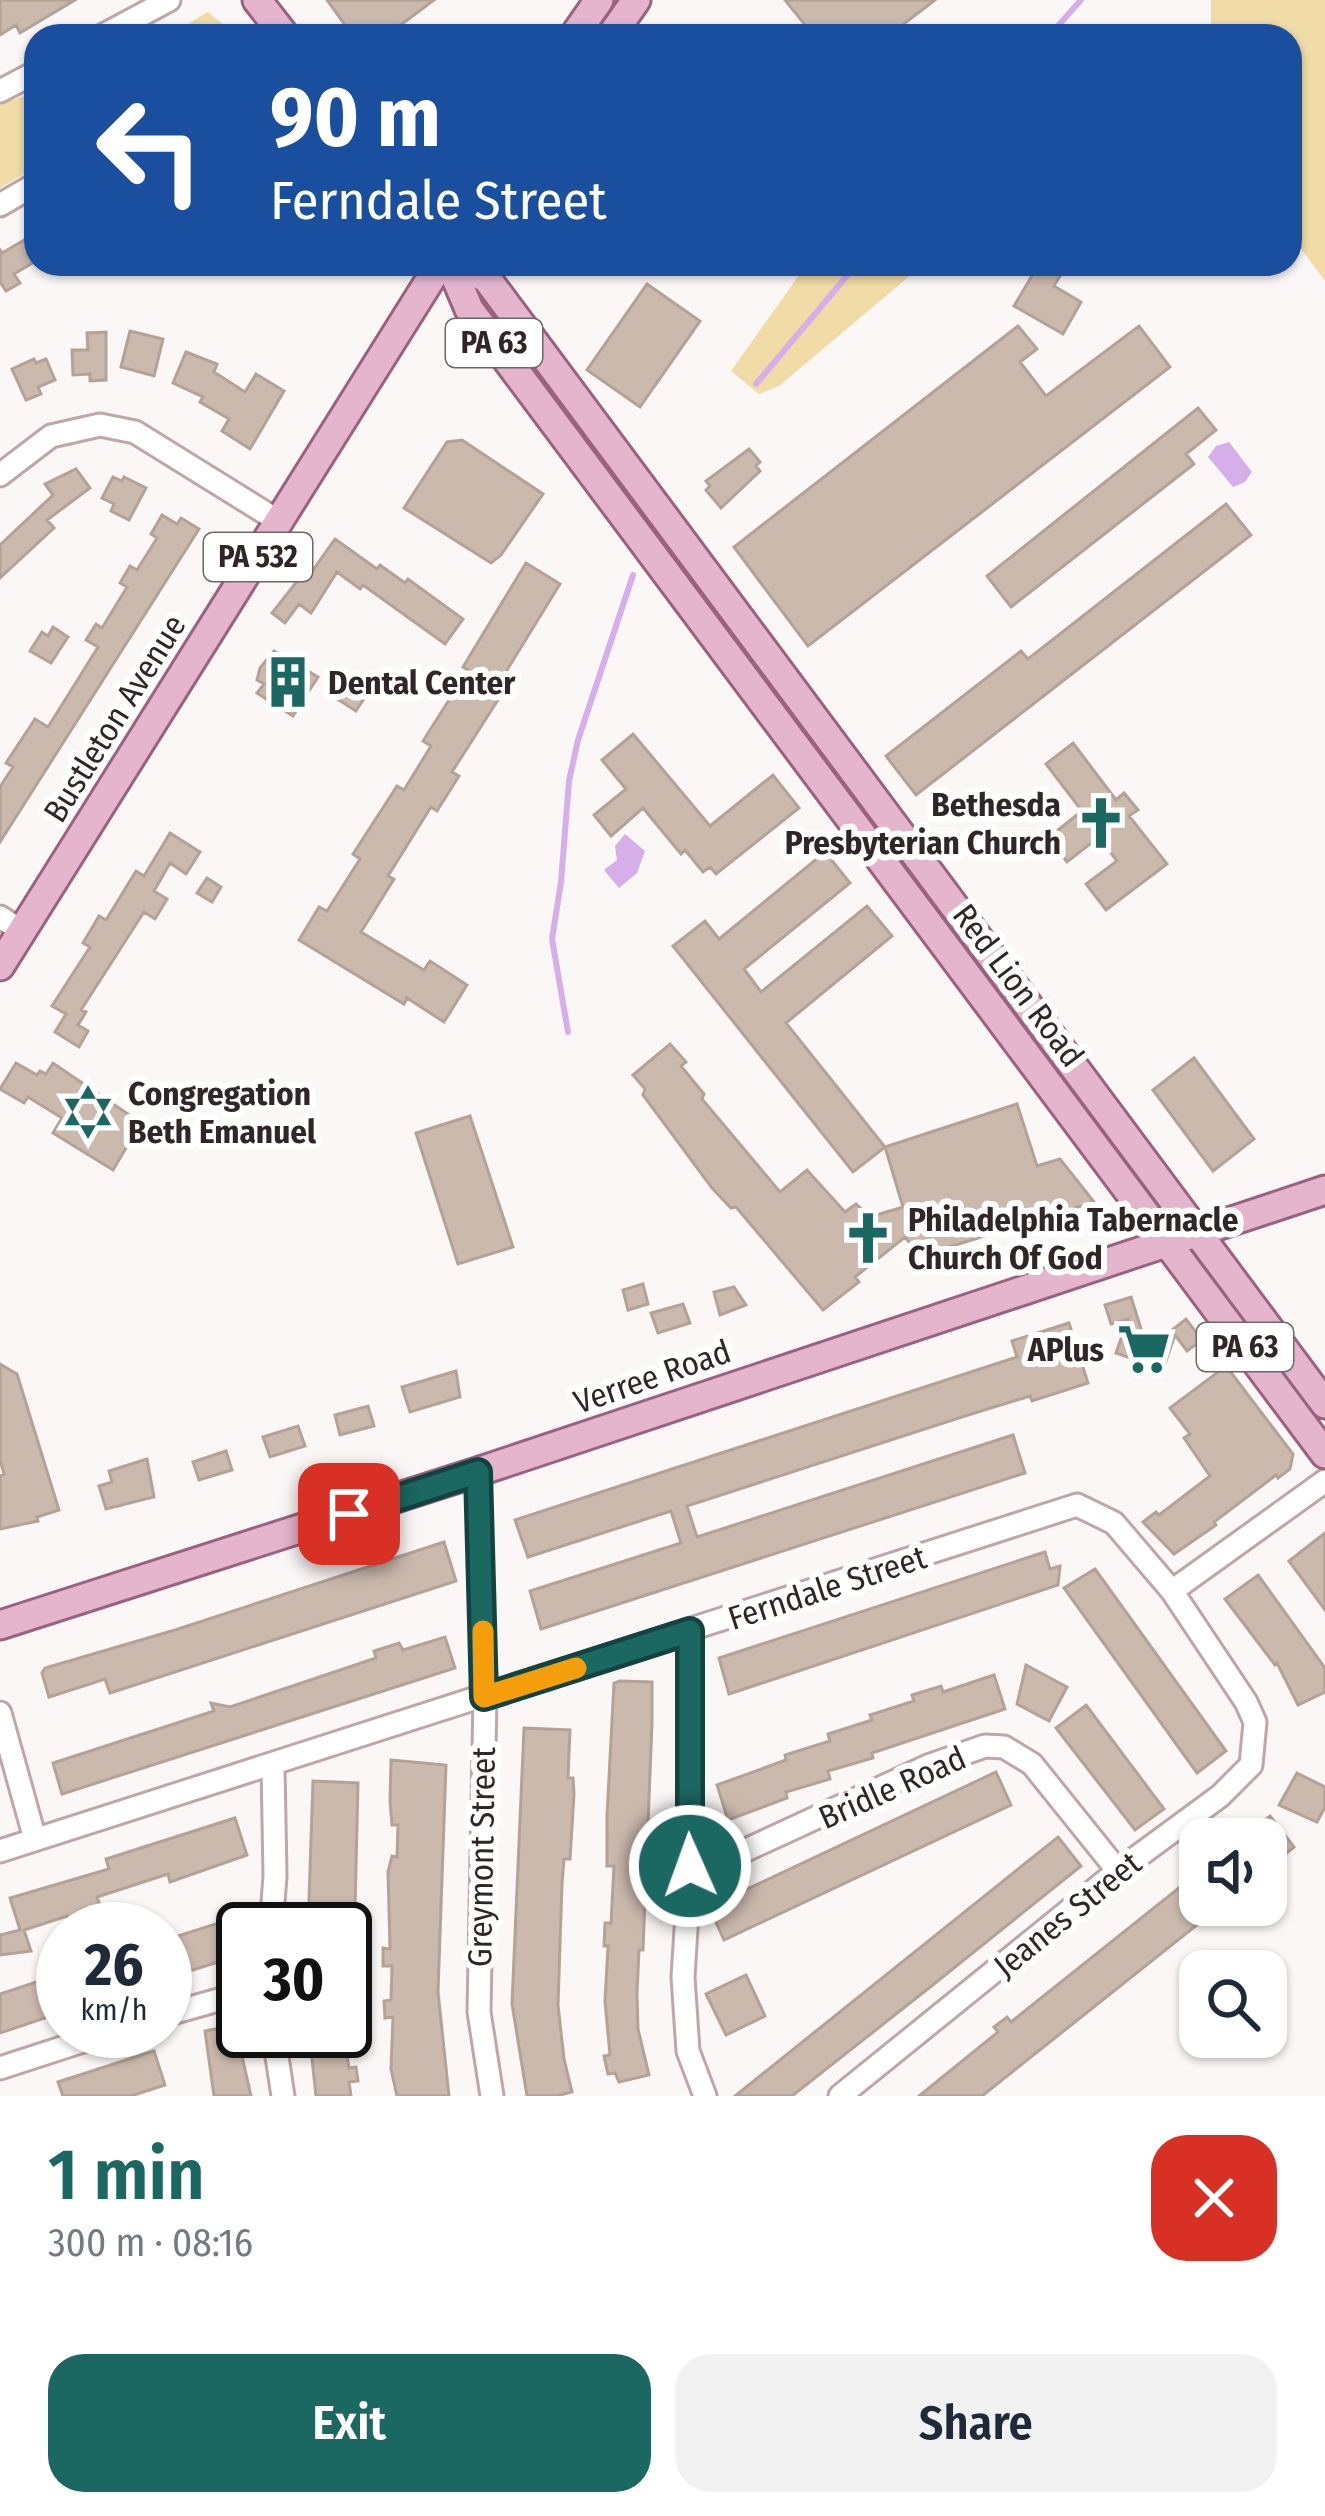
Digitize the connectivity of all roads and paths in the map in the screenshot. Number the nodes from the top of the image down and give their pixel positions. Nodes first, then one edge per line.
1 (169, 0) edge
2 (124, 24) edge
3 (433, 276) edge
4 (455, 276) edge
5 (482, 276) edge
6 (0, 475) edge
7 (280, 523) junction
8 (861, 782) junction
9 (836, 801) junction
10 (11, 924) edge
11 (0, 966) edge
12 (1054, 1039) junction
13 (1028, 1058) junction
14 (1325, 1190) edge
15 (1197, 1231) junction
16 (1165, 1241) junction
17 (1325, 1404) edge
18 (1325, 1454) edge
19 (478, 1472) junction
20 (1325, 1481) edge
21 (1172, 1591) junction
22 (0, 1625) edge
23 (690, 1631) junction
24 (484, 1697) junction
25 (0, 1713) edge
26 (273, 1766) junction
27 (34, 1839) junction
28 (0, 1851) edge
29 (690, 1866) junction
30 (1118, 1871) junction
31 (273, 1902) edge
32 (36, 2056) edge
33 (277, 2058) edge
34 (0, 2068) edge
35 (283, 2096) edge
36 (492, 2096) edge
37 (706, 2096) edge
38 (840, 2096) edge

1 - 2 street
3 - 7 main road, Bustleton Avenue / PA 532
4 - 9 main road, Red Lion Road / PA 63
5 - 8 main road, Red Lion Road / PA 63
6 - 7 street
7 - 10 main road, Bustleton Avenue / PA 532
8 - 9 main road
8 - 12 main road, Red Lion Road / PA 63
9 - 13 main road, Red Lion Road / PA 63
10 - 11 main road, Bustleton Avenue / PA 532
12 - 13 main road
12 - 15 main road, Red Lion Road / PA 63
13 - 16 main road, Red Lion Road / PA 63
14 - 15 main road, Verree Road
15 - 16 main road, Verree Road
15 - 17 main road, Red Lion Road / PA 63
16 - 18 main road, Red Lion Road / PA 63
16 - 19 main road, Verree Road
19 - 22 main road, Verree Road
19 - 24 street, Greymont Street
20 - 21 street
21 - 23 street, Ferndale Street
21 - 30 street, Jeanes Street
23 - 24 street, Ferndale Street
23 - 29 street
24 - 26 street, Ferndale Street
24 - 36 street, Greymont Street
25 - 27 street
26 - 27 street, Ferndale Street
26 - 31 street
27 - 28 street, Ferndale Street
29 - 30 street, Bridle Road
29 - 37 street
30 - 38 street, Jeanes Street
32 - 34 street
33 - 35 street

